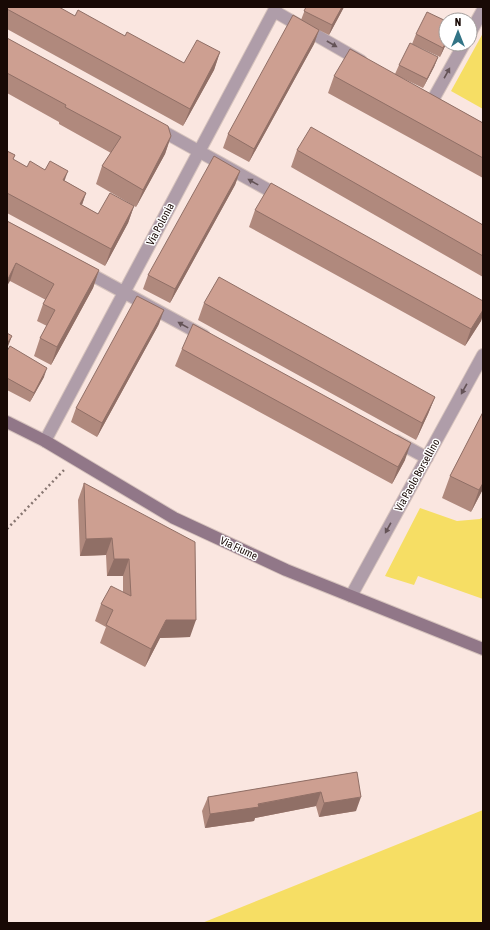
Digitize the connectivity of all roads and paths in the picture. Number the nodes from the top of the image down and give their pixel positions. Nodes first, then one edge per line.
1 (275, 9) edge
2 (483, 10) edge
3 (478, 19) edge
4 (459, 52) edge
5 (372, 68) edge
6 (418, 95) edge
7 (431, 102) junction
8 (444, 110) edge
9 (144, 120) edge
10 (198, 152) junction
11 (288, 201) edge
12 (69, 262) edge
13 (124, 293) junction
14 (212, 340) edge
15 (483, 355) edge
16 (7, 422) edge
17 (386, 436) edge
18 (46, 441) junction
19 (426, 458) junction
20 (75, 459) junction
21 (7, 529) edge
22 (351, 596) junction
23 (483, 649) edge

1 -> 5 street
1 - 10 street, Via Polonia
2 - 3 street
7 -> 4 street
6 - 7 street
7 - 8 street
9 - 10 street
11 -> 10 street
10 - 13 street, Via Polonia
12 - 13 street
14 -> 13 street
13 - 18 street, Via Polonia
15 -> 19 street, Via Paolo Borsellino
16 - 18 main road, Via Fiume
17 - 19 street
18 - 20 main road, Via Fiume
19 -> 22 street, Via Paolo Borsellino
20 - 21 path
20 - 22 main road, Via Fiume
22 - 23 main road, Via Fiume

